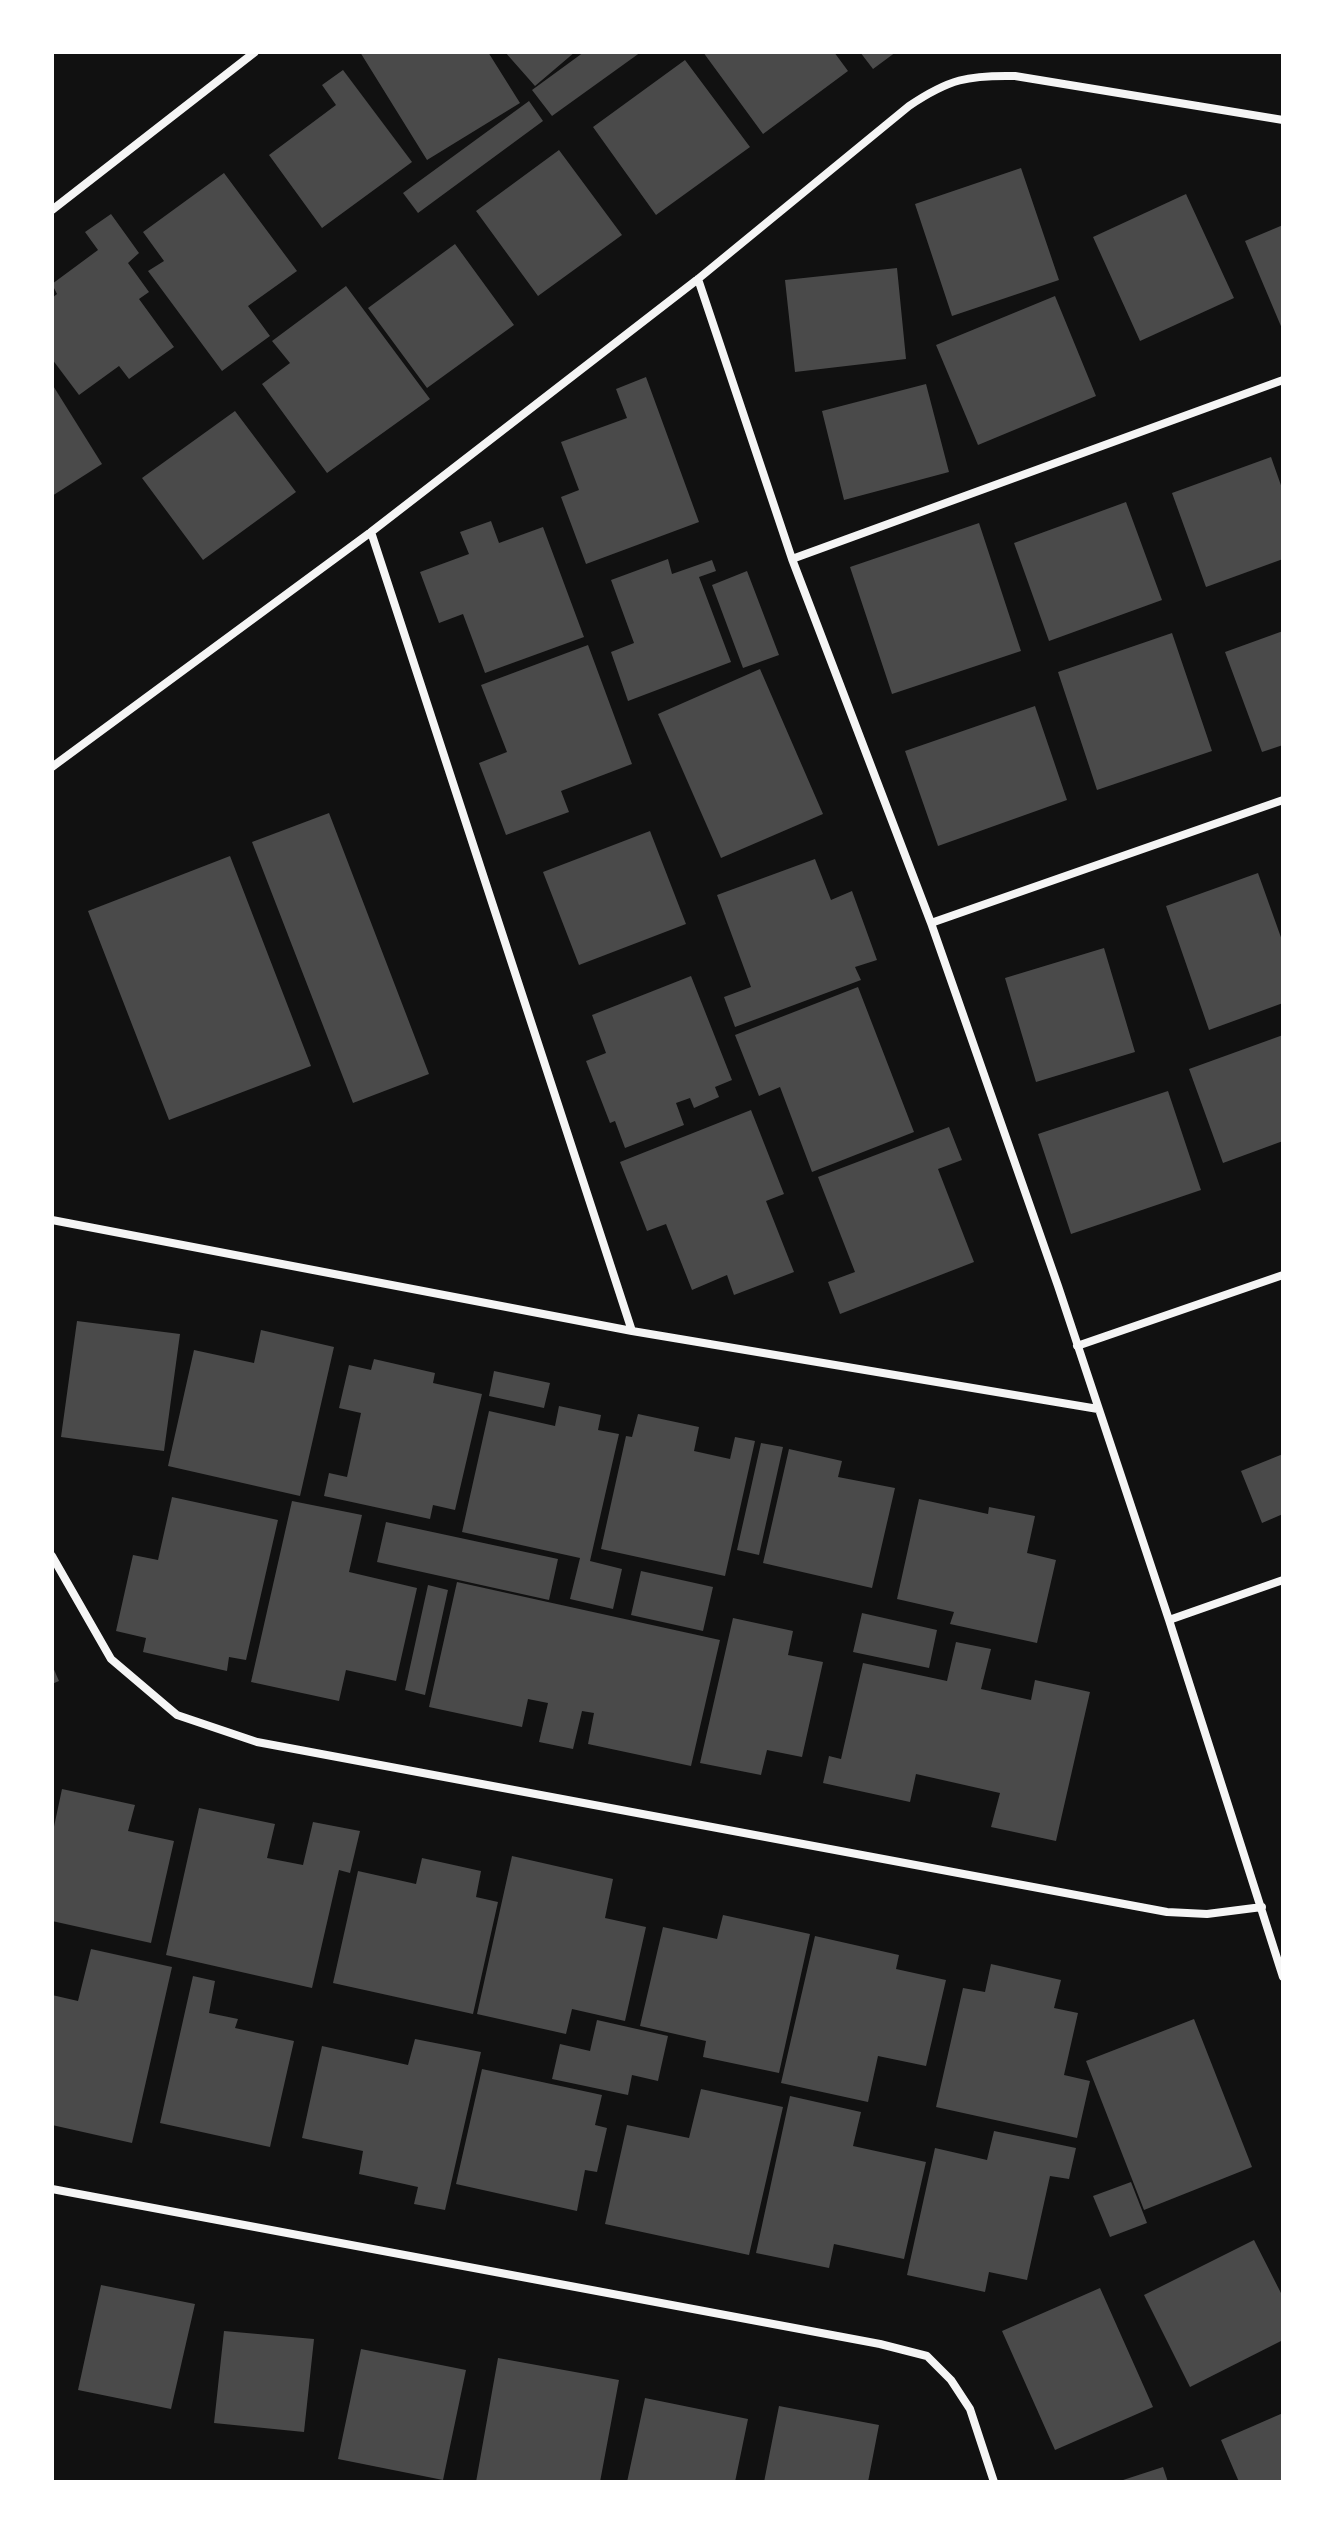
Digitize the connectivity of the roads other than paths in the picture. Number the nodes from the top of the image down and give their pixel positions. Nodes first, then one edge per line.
1 (255, 52) edge
2 (1283, 120) edge
3 (52, 210) edge
4 (698, 279) junction
5 (1283, 380) edge
6 (371, 532) junction
7 (792, 559) junction
8 (52, 767) edge
9 (1283, 800) edge
10 (931, 923) junction
11 (52, 1220) edge
12 (1283, 1275) edge
13 (632, 1331) junction
14 (1077, 1346) junction
15 (1098, 1409) junction
16 (52, 1556) edge
17 (1283, 1580) edge
18 (1169, 1620) junction
19 (1262, 1907) junction
20 (1283, 1977) edge
21 (52, 2189) edge
22 (994, 2482) edge

1 - 3 street
2 - 4 street
4 - 6 street
4 - 7 street
5 - 7 street
6 - 8 street
6 - 13 street
7 - 10 street
9 - 10 street
10 - 14 street
11 - 13 street
12 - 14 street
13 - 15 street
14 - 15 street
15 - 18 street
16 - 19 street
17 - 18 street
18 - 19 street
19 - 20 street
21 - 22 street

